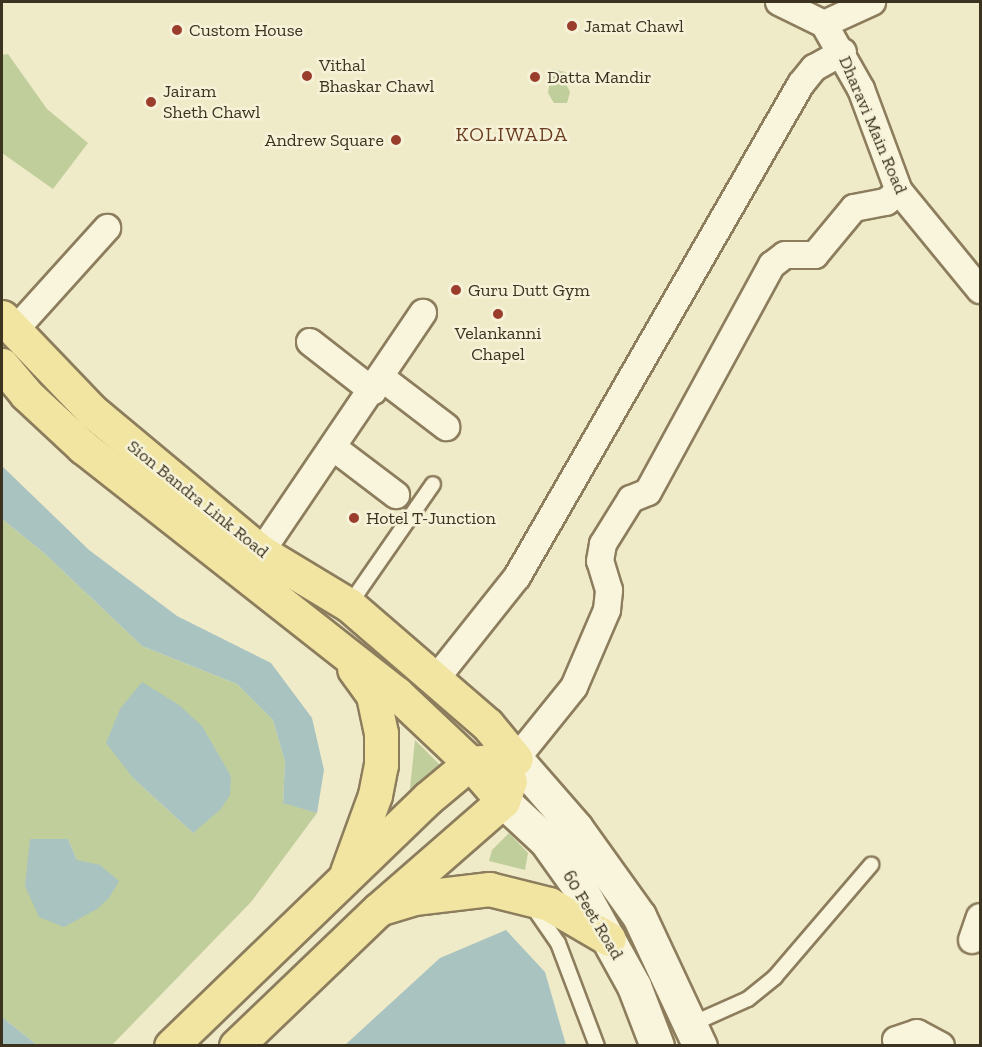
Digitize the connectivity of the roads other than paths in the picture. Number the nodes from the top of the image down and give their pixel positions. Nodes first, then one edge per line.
1 (779, 2) edge
2 (872, 2) edge
3 (824, 24) junction
4 (843, 52) junction
5 (899, 191) junction
6 (107, 228) dead end
7 (976, 275) edge
8 (423, 313) dead end
9 (8, 324) edge
10 (310, 342) dead end
11 (2, 365) edge
12 (377, 385) junction
13 (446, 428) dead end
14 (334, 448) junction
15 (433, 484) dead end
16 (396, 495) dead end
17 (189, 514) junction
18 (261, 552) junction
19 (349, 605) junction
20 (342, 652) junction
21 (435, 680) junction
22 (516, 759) junction
23 (470, 763) junction
24 (503, 801) junction
25 (871, 865) dead end
26 (345, 878) junction
27 (528, 899) junction
28 (378, 910) junction
29 (609, 939) junction
30 (696, 1035) edge
31 (896, 1040) dead end
32 (171, 1046) edge
33 (236, 1046) edge
34 (597, 1046) edge
35 (657, 1046) edge
36 (941, 1046) edge

1 - 3 street, Dharavi Main Road
2 - 3 street
3 - 4 street, Dharavi Main Road
4 - 5 street, Dharavi Main Road
4 - 21 street
5 - 7 street, Dharavi Main Road
5 - 22 street
6 - 9 street
8 - 12 street
9 - 17 main road, Sion Bandra Link Road
10 - 12 street
11 - 17 main road, Sion Bandra Link Road
12 - 13 street
12 - 14 street
14 - 16 street
14 - 18 street
15 - 19 lane
17 - 18 main road, Sion Bandra Link Road
17 - 20 main road, Sion Bandra Link Road
18 - 19 main road, Sion Bandra Link Road
19 - 21 main road, Sion Bandra Link Road
20 - 23 main road
20 - 26 main road
21 - 22 main road, Sion Bandra Link Road
22 - 23 main road
22 - 24 main road
22 - 30 main road
23 - 24 main road
23 - 26 main road
24 - 28 main road
24 - 29 main road, 60 Feet Road
25 - 30 lane
26 - 32 main road
27 - 28 main road
27 - 29 main road
27 - 34 lane
28 - 33 main road
29 - 35 main road, 60 Feet Road
31 - 36 street

